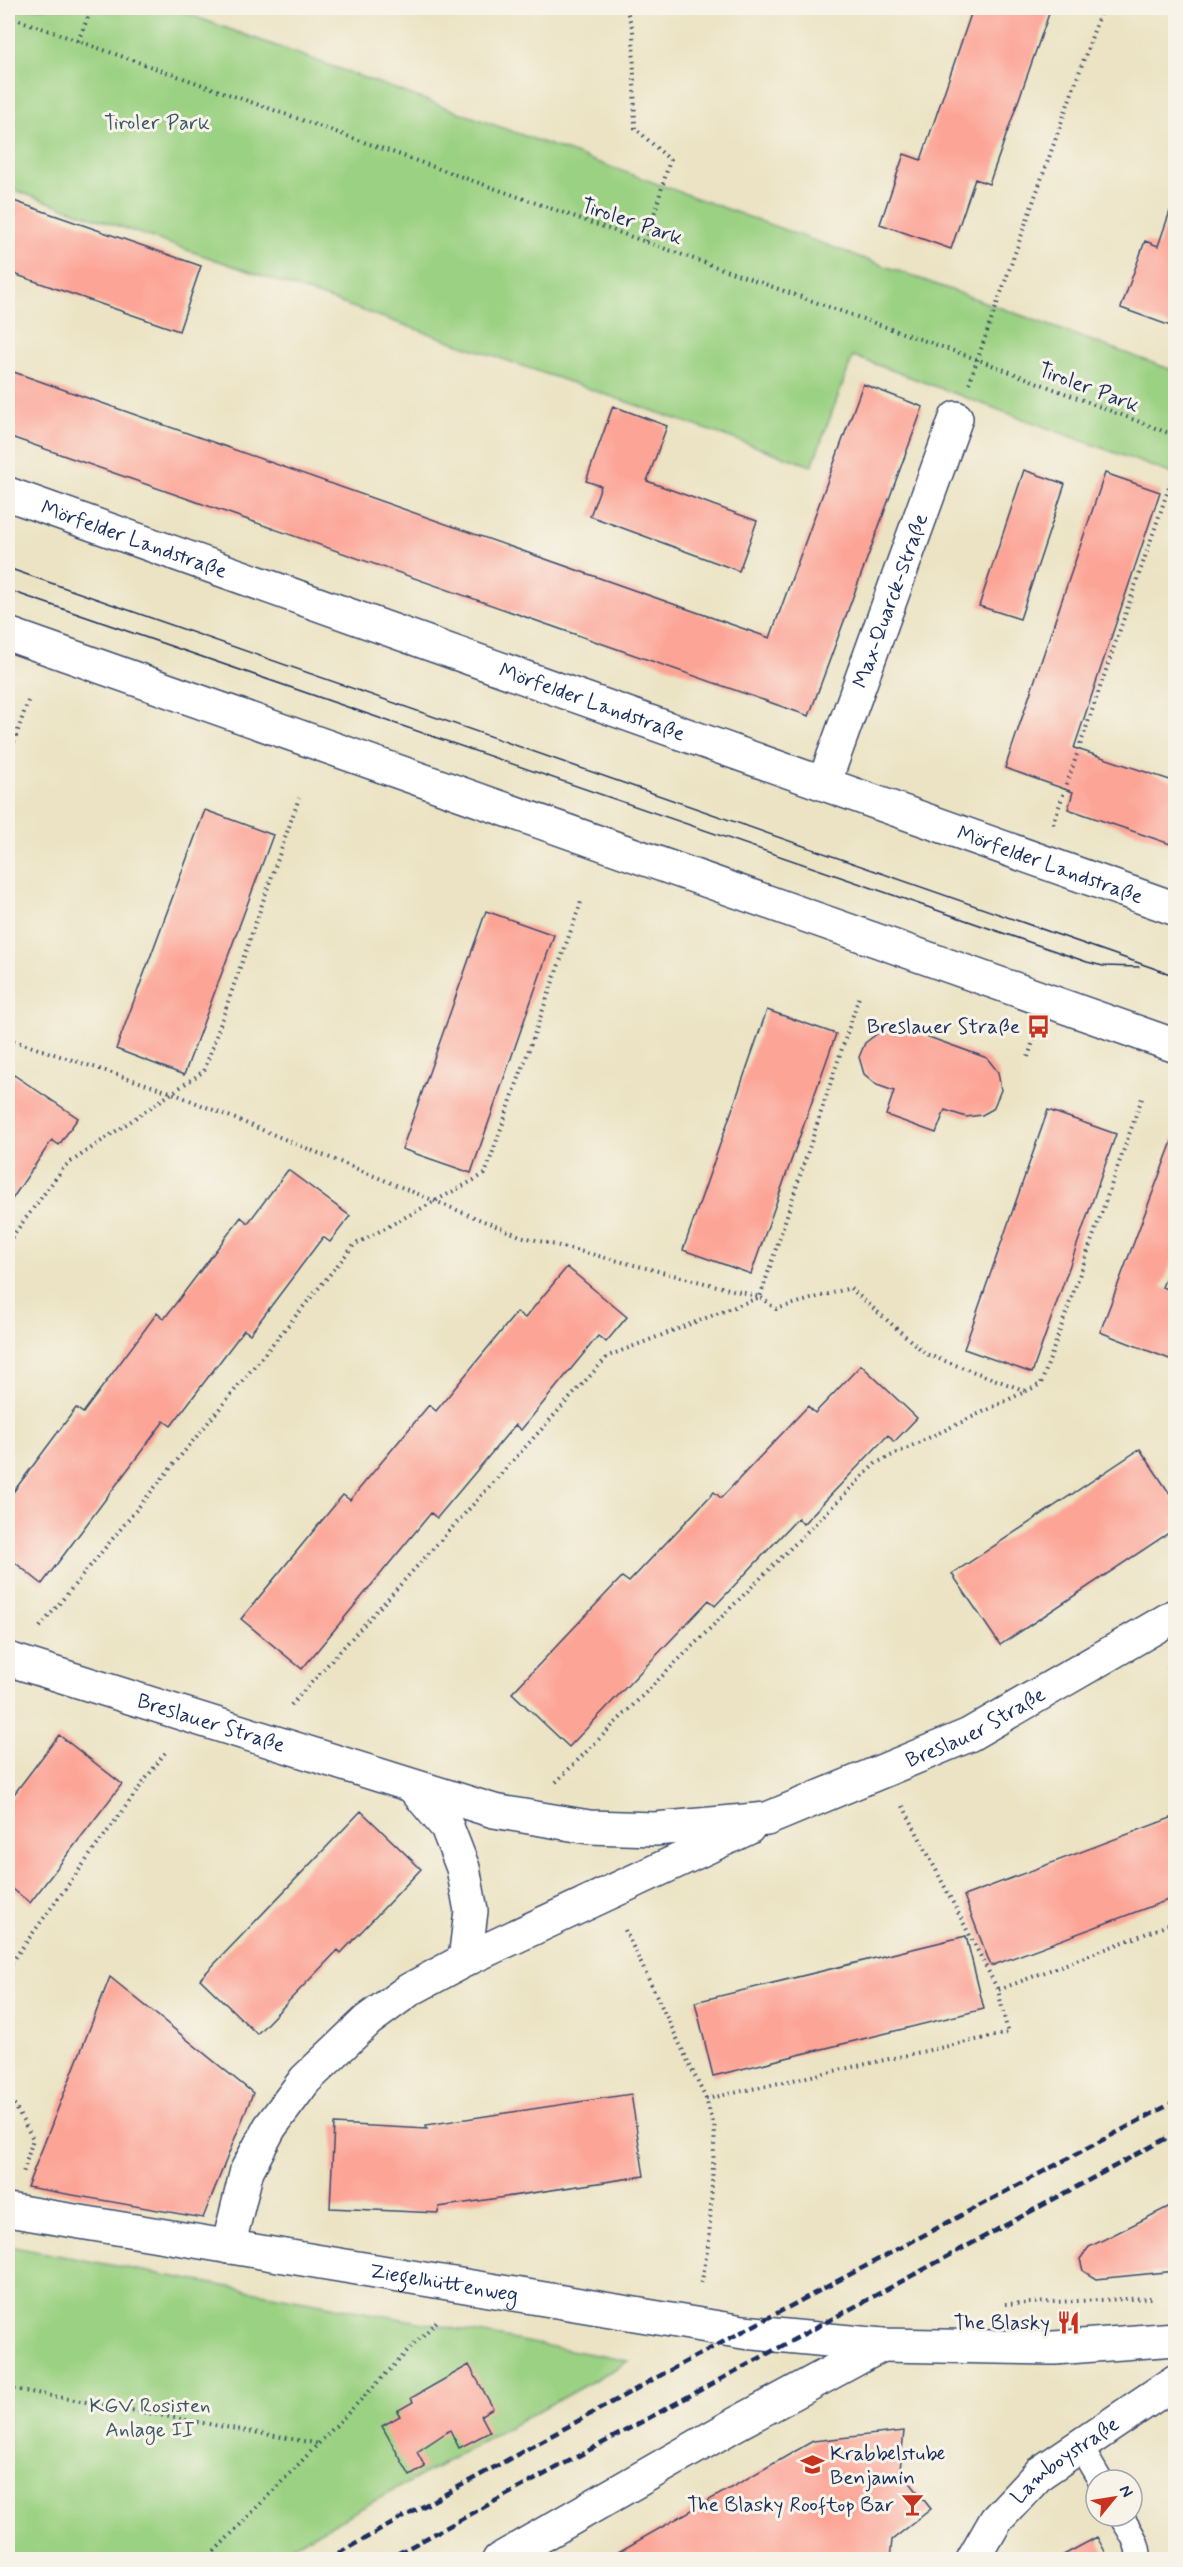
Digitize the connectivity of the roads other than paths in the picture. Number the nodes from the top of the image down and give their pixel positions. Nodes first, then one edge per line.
1 (956, 418) dead end
2 (8, 494) edge
3 (8, 634) edge
4 (824, 783) junction
5 (1176, 909) edge
6 (1176, 1046) edge
7 (1176, 1615) edge
8 (10, 1660) edge
9 (415, 1789) junction
10 (767, 1819) junction
11 (465, 1960) junction
12 (10, 2211) edge
13 (228, 2247) junction
14 (1176, 2339) edge
15 (882, 2345) junction
16 (1176, 2381) edge
17 (1080, 2446) junction
18 (1093, 2468) edge
19 (1127, 2528) edge
20 (499, 2559) edge
21 (973, 2559) edge
22 (1138, 2559) edge

1 - 4 street, Max-Quarck-Straße
2 - 4 street, Mörfelder Landstraße
3 - 6 street
4 - 5 street, Mörfelder Landstraße
7 - 10 street, Breslauer Straße
8 - 9 street, Breslauer Straße
9 - 10 street, Breslauer Straße
9 - 11 street
10 - 11 street, Breslauer Straße
11 - 13 street, Breslauer Straße
12 - 13 street, Ziegelhüttenweg
13 - 15 street, Ziegelhüttenweg
14 - 15 street, Ziegelhüttenweg
15 - 20 street, Ziegelhüttenweg
16 - 17 street, Lamboystraße
17 - 18 lane
17 - 21 street, Lamboystraße
19 - 22 lane

